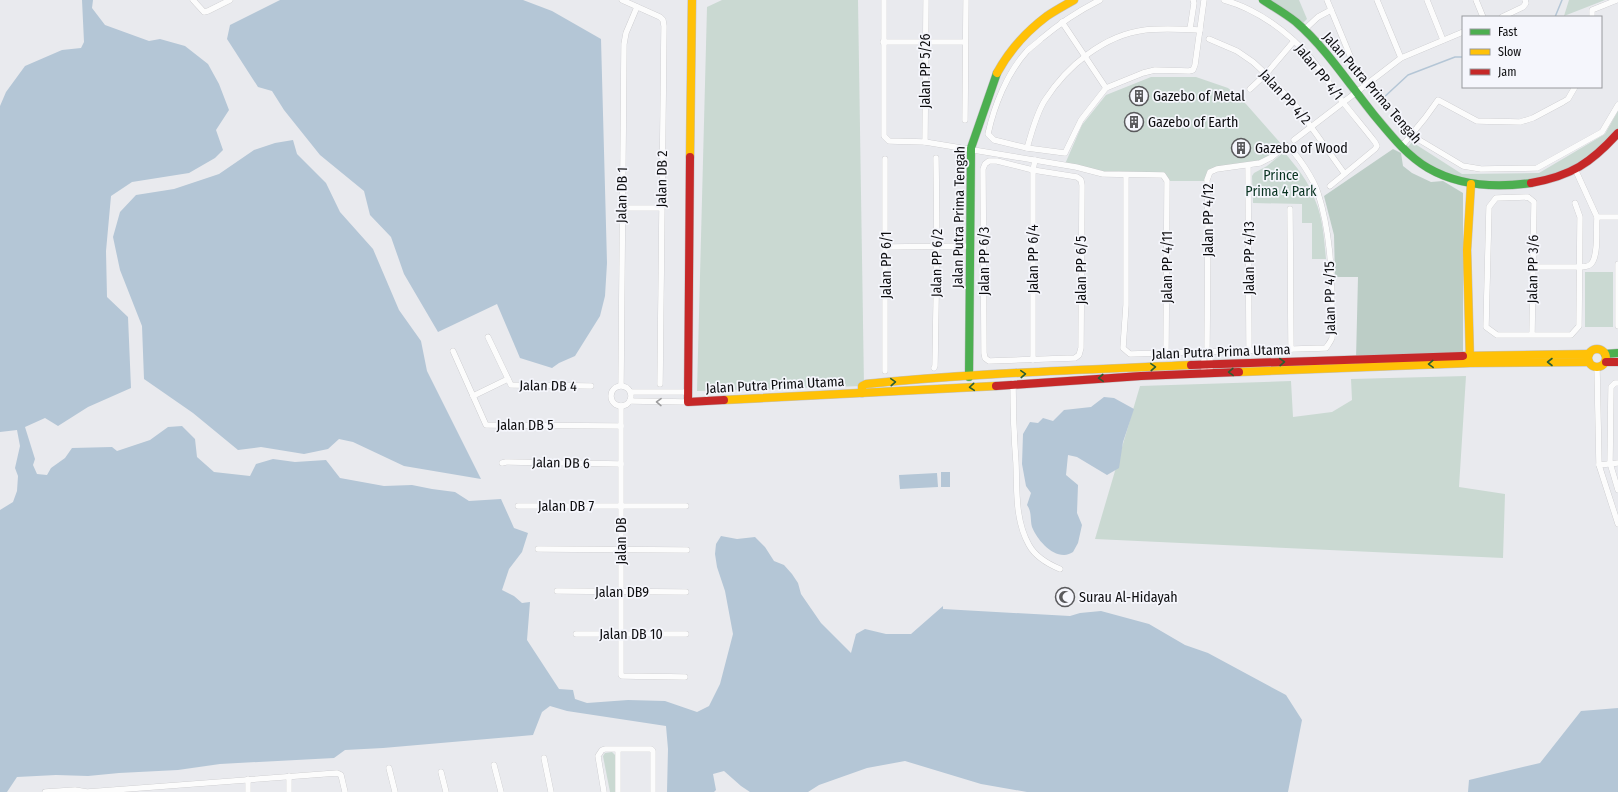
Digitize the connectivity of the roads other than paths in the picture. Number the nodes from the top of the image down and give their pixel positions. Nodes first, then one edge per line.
1 (193, 0) edge
2 (230, 0) edge
3 (622, 0) edge
4 (692, 0) edge
5 (884, 0) edge
6 (926, 0) edge
7 (966, 0) edge
8 (1074, 0) edge
9 (1100, 0) edge
10 (1193, 0) edge
11 (1204, 0) edge
12 (1224, 0) edge
13 (1263, 0) edge
14 (1327, 0) edge
15 (1377, 0) edge
16 (1427, 0) edge
17 (1476, 0) edge
18 (1525, 0) edge
19 (1615, 1) edge
20 (637, 7) junction
21 (1331, 10) junction
22 (1483, 16) edge
23 (1504, 16) edge
24 (1592, 16) edge
25 (1062, 22) junction
26 (1190, 29) junction
27 (1200, 30) junction
28 (1304, 30) junction
29 (1462, 32) edge
30 (1209, 39) dead end
31 (1443, 40) junction
32 (883, 42) junction
33 (925, 42) junction
34 (965, 42) junction
35 (1294, 42) junction
36 (1086, 56) junction
37 (1351, 58) dead end
38 (1401, 58) junction
39 (1266, 74) junction
40 (1106, 88) junction
41 (1574, 88) edge
42 (1250, 90) dead end
43 (1356, 92) junction
44 (1342, 102) junction
45 (1618, 105) edge
46 (965, 120) dead end
47 (1311, 126) junction
48 (1618, 133) edge
49 (1411, 135) junction
50 (1294, 140) dead end
51 (926, 142) junction
52 (1286, 146) joint
53 (1402, 146) junction
54 (970, 148) junction
55 (1027, 148) junction
56 (936, 158) dead end
57 (885, 159) dead end
58 (1035, 160) junction
59 (1248, 166) junction
60 (1575, 169) junction
61 (1033, 170) junction
62 (1344, 173) junction
63 (1126, 175) junction
64 (1471, 184) junction
65 (1330, 186) dead end
66 (1575, 203) dead end
67 (622, 208) junction
68 (661, 208) junction
69 (1290, 209) dead end
70 (1596, 217) junction
71 (1618, 217) edge
72 (937, 246) junction
73 (970, 246) junction
74 (886, 247) junction
75 (1618, 264) edge
76 (1532, 267) junction
77 (1579, 267) junction
78 (1618, 326) edge
79 (1532, 335) junction
80 (488, 337) dead end
81 (1291, 349) junction
82 (1249, 350) junction
83 (452, 351) dead end
84 (1207, 351) junction
85 (1166, 353) junction
86 (1618, 354) edge
87 (1589, 358) junction
88 (1605, 358) junction
89 (1470, 359) junction
90 (1033, 360) junction
91 (1618, 362) edge
92 (1598, 367) junction
93 (934, 368) dead end
94 (1207, 369) junction
95 (885, 372) dead end
96 (969, 377) junction
97 (508, 379) junction
98 (1012, 383) junction
99 (660, 384) dead end
100 (1618, 384) edge
101 (621, 385) junction
102 (590, 386) dead end
103 (631, 392) junction
104 (688, 392) junction
105 (862, 393) junction
106 (473, 396) junction
107 (630, 401) junction
108 (688, 402) junction
109 (621, 406) junction
110 (621, 426) junction
111 (502, 463) dead end
112 (1610, 463) junction
113 (1618, 463) edge
114 (621, 464) junction
115 (1599, 465) junction
116 (1618, 490) edge
117 (518, 506) dead end
118 (621, 506) junction
119 (686, 506) dead end
120 (1618, 524) edge
121 (538, 549) dead end
122 (620, 550) junction
123 (687, 550) dead end
124 (1060, 569) dead end
125 (557, 591) dead end
126 (620, 592) junction
127 (686, 592) dead end
128 (576, 634) dead end
129 (686, 634) dead end
130 (620, 635) junction
131 (685, 677) dead end
132 (618, 750) junction
133 (544, 758) dead end
134 (494, 765) dead end
135 (389, 768) dead end
136 (441, 772) dead end
137 (289, 776) junction
138 (248, 779) junction
139 (118, 791) edge
140 (45, 792) edge
141 (87, 792) edge
142 (248, 792) edge
143 (289, 792) edge
144 (345, 792) edge
145 (395, 792) edge
146 (446, 792) edge
147 (501, 792) edge
148 (551, 792) edge
149 (604, 792) edge
150 (618, 792) edge
151 (653, 792) edge

1 - 2 street
3 - 20 street, Jalan DB 2
4 - 104 street
5 - 32 street
6 - 33 street, Jalan PP 5/26
7 - 34 street
8 - 54 street, Jalan Putra Prima Tengah
9 - 25 street
10 - 26 street
11 - 27 street
12 - 35 street, Jalan PP 4/1
13 - 28 street, Jalan Putra Prima Tengah
14 - 21 street
15 - 38 street
16 - 31 street
17 - 22 street
18 - 23 street
19 - 24 street
20 - 67 street, Jalan DB 1
20 - 68 street, Jalan DB 2
21 - 28 street
21 - 37 street
25 - 36 street
25 - 55 street
26 - 27 street
26 - 36 street
27 - 40 street
28 - 43 street, Jalan Putra Prima Tengah
29 - 31 street
30 - 39 street, Jalan PP 4/2
31 - 38 street
32 - 33 street
32 - 51 street
33 - 34 street
33 - 51 street, Jalan PP 5/26
34 - 46 street
35 - 39 street
35 - 44 street, Jalan PP 4/1
36 - 40 street
36 - 55 street
38 - 43 street
39 - 42 street
39 - 47 street, Jalan PP 4/2
40 - 55 street
41 - 49 street
43 - 44 street
43 - 53 street, Jalan Putra Prima Tengah
44 - 47 street
44 - 62 street, Jalan PP 4/1
45 - 49 street
47 - 50 street
47 - 62 street, Jalan PP 4/2
48 - 60 street, Jalan Putra Prima Tengah
49 - 53 street
51 - 54 street
52 - 59 street, Jalan PP 4/12
52 - 81 street, Jalan PP 4/15
53 - 64 street, Jalan Putra Prima Tengah
54 - 58 street
54 - 73 street, Jalan Putra Prima Tengah
56 - 72 street, Jalan PP 6/2
57 - 74 street, Jalan PP 6/1
58 - 61 street, Jalan PP 6/4
58 - 63 street
59 - 82 street, Jalan PP 4/13
59 - 84 street, Jalan PP 4/12
60 - 64 street, Jalan Putra Prima Tengah
60 - 70 street
61 - 90 street, Jalan PP 6/4
61 - 90 street, Jalan PP 6/5
61 - 90 street, Jalan PP 6/3
62 - 65 street
63 - 85 street, Jalan PP 4/11
63 - 85 street, Jalan PP 4/15
64 - 89 street
66 - 77 street
67 - 68 street
67 - 101 street, Jalan DB 1
68 - 99 street, Jalan DB 2
69 - 81 street
70 - 71 street
70 - 77 street
72 - 73 street
72 - 74 street
72 - 93 street, Jalan PP 6/2
73 - 96 street, Jalan Putra Prima Tengah
74 - 95 street, Jalan PP 6/1
75 - 78 street
76 - 77 street
76 - 79 street, Jalan PP 3/6
76 - 79 street, Jalan PP 3/6
77 - 79 street
80 - 97 street, Jalan DB 4
81 - 82 street, Jalan PP 4/15
82 - 84 street, Jalan PP 4/15
83 - 106 street, Jalan DB 5
84 - 85 street, Jalan PP 4/15
84 - 94 street, Jalan PP 4/12
86 - 88 street
87 - 88 street
87 - 89 street, Jalan Putra Prima Utama
87 - 92 street
88 - 91 street
88 - 92 street
89 - 94 street, Jalan Putra Prima Utama
92 - 115 street
96 -> 94 street, Jalan Putra Prima Utama
94 -> 98 street, Jalan Putra Prima Utama
105 -> 96 street, Jalan Putra Prima Utama
97 - 102 street, Jalan DB 4
97 - 106 street
98 -> 105 street, Jalan Putra Prima Utama
98 - 124 street
100 - 112 street
101 - 103 street
101 - 109 street
103 - 104 street
103 - 107 street
104 - 108 street
105 - 108 street, Jalan Putra Prima Utama
106 - 110 street, Jalan DB 5
108 -> 107 street
107 - 109 street
109 - 110 street, Jalan DB
110 - 114 street, Jalan DB
111 - 114 street, Jalan DB 6
112 - 113 street
112 - 115 street
112 - 116 street
114 - 118 street, Jalan DB
115 - 120 street
117 - 118 street, Jalan DB 7
118 - 119 street, Jalan DB 7
118 - 122 street, Jalan DB
121 - 122 street
122 - 123 street
122 - 126 street, Jalan DB
125 - 126 street, Jalan DB9
126 - 127 street, Jalan DB9
126 - 130 street, Jalan DB
128 - 130 street, Jalan DB 10
129 - 130 street, Jalan DB 10
130 - 131 street, Jalan DB
132 - 149 street
132 - 150 street
132 - 151 street
133 - 148 street
134 - 147 street
135 - 145 street
136 - 146 street
137 - 138 street
137 - 143 street
137 - 144 street
138 - 139 street
138 - 142 street
139 - 141 street
140 - 141 street

